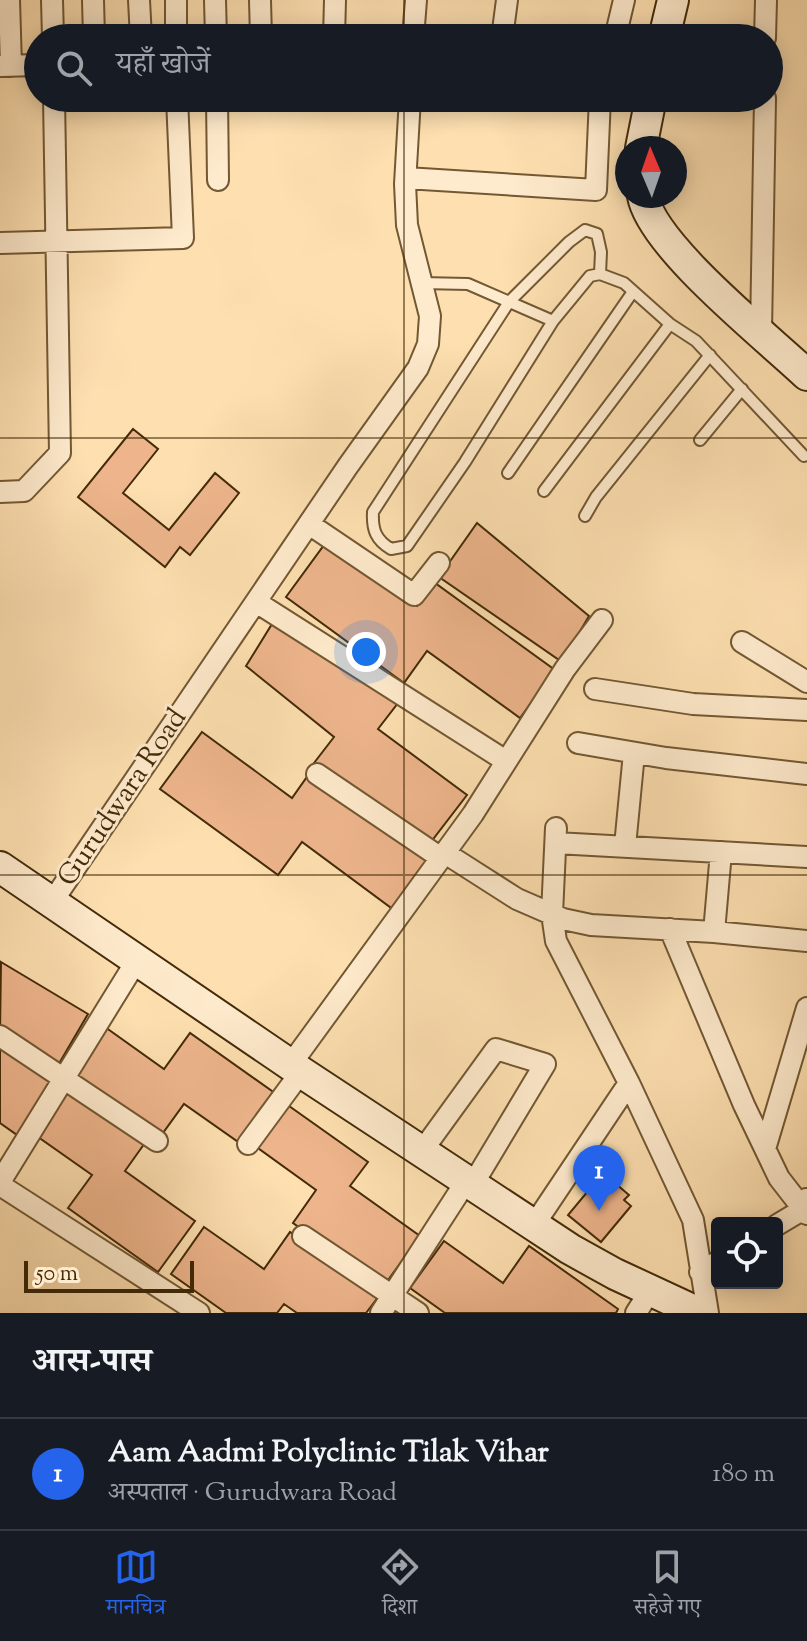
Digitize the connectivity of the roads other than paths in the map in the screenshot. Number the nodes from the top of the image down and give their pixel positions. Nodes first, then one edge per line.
1 (9, 0) edge
2 (52, 0) edge
3 (93, 0) edge
4 (139, 0) edge
5 (176, 0) edge
6 (215, 0) edge
7 (260, 0) edge
8 (335, 0) edge
9 (416, 0) edge
10 (507, 0) edge
11 (624, 0) edge
12 (673, 0) edge
13 (766, 0) edge
14 (53, 24) edge
15 (94, 24) edge
16 (140, 24) edge
17 (176, 24) edge
18 (216, 24) edge
19 (261, 24) edge
20 (334, 24) edge
21 (414, 24) edge
22 (504, 24) edge
23 (618, 24) edge
24 (667, 24) edge
25 (765, 24) edge
26 (6, 66) edge
27 (54, 112) edge
28 (178, 112) edge
29 (217, 112) edge
30 (409, 112) edge
31 (599, 112) edge
32 (648, 112) edge
33 (765, 112) edge
34 (643, 136) edge
35 (406, 178) junction
36 (218, 180) dead end
37 (648, 208) edge
38 (57, 242) junction
39 (0, 243) edge
40 (600, 274) junction
41 (421, 283) junction
42 (632, 293) junction
43 (509, 302) junction
44 (553, 321) junction
45 (670, 324) junction
46 (761, 332) junction
47 (710, 355) junction
48 (807, 375) edge
49 (742, 389) junction
50 (700, 440) dead end
51 (804, 456) dead end
52 (508, 473) dead end
53 (544, 491) dead end
54 (0, 492) edge
55 (585, 516) dead end
56 (309, 524) junction
57 (439, 563) dead end
58 (256, 602) junction
59 (602, 620) dead end
60 (742, 642) dead end
61 (807, 682) edge
62 (595, 689) dead end
63 (807, 710) edge
64 (578, 743) dead end
65 (634, 753) junction
66 (506, 761) junction
67 (317, 774) dead end
68 (807, 774) edge
69 (625, 846) junction
70 (721, 852) junction
71 (443, 856) junction
72 (807, 857) edge
73 (0, 867) edge
74 (52, 902) junction
75 (552, 914) junction
76 (670, 929) junction
77 (714, 932) junction
78 (807, 941) edge
79 (137, 960) junction
80 (807, 1008) edge
81 (0, 1036) edge
82 (296, 1068) junction
83 (63, 1078) junction
84 (629, 1083) junction
85 (157, 1141) dead end
86 (248, 1144) dead end
87 (765, 1149) junction
88 (422, 1151) junction
89 (470, 1182) junction
90 (0, 1184) edge
91 (805, 1206) edge
92 (783, 1221) edge
93 (534, 1225) junction
94 (303, 1236) dead end
95 (708, 1267) edge
96 (393, 1295) junction
97 (643, 1302) edge
98 (199, 1313) edge
99 (381, 1313) edge
100 (418, 1313) edge
101 (699, 1313) edge
102 (708, 1313) edge

1 - 26 street
2 - 14 street
3 - 15 street
4 - 16 street
5 - 17 street
6 - 18 street
7 - 19 street
8 - 20 street
9 - 21 street
10 - 22 street
11 - 23 street
12 - 24 street
13 - 25 street
27 - 38 street
28 - 38 street
29 - 36 street
30 - 35 street, Gurudwara Road
31 - 35 street
32 - 34 street
33 - 46 street
35 - 41 street, Gurudwara Road
37 - 46 street
38 - 39 street
38 - 54 street
40 - 42 lane
40 - 43 lane
40 - 44 lane
41 - 43 lane
41 - 56 street, Gurudwara Road
42 - 45 lane
42 - 52 lane
43 - 44 lane
43 - 44 lane
45 - 47 lane
45 - 53 lane
46 - 48 street
47 - 49 lane
47 - 55 lane
49 - 50 lane
49 - 51 lane
56 - 57 street
56 - 58 street, Gurudwara Road
58 - 66 street
58 - 74 street, Gurudwara Road
59 - 66 street
60 - 61 street
62 - 63 street
64 - 65 street
65 - 68 street
65 - 69 street
66 - 71 street
67 - 71 street
69 - 70 street
69 - 75 street
70 - 72 street
70 - 77 street
71 - 75 street
71 - 82 street
73 - 74 street
74 - 79 street, Gurudwara Road
75 - 76 street
75 - 84 street
76 - 77 street
76 - 87 street
77 - 78 street
79 - 82 street, Gurudwara Road
79 - 83 street
80 - 87 street
81 - 83 street
82 - 86 street
82 - 88 street, Gurudwara Road
83 - 85 street
83 - 90 street
84 - 93 street
84 - 95 street
87 - 91 street
88 - 89 street, Gurudwara Road
88 - 89 street
89 - 93 street, Gurudwara Road
89 - 96 street
90 - 98 street
91 - 92 street
93 - 97 street, Gurudwara Road
94 - 96 street
95 - 102 street
96 - 99 street
96 - 100 street
97 - 101 street, Gurudwara Road

